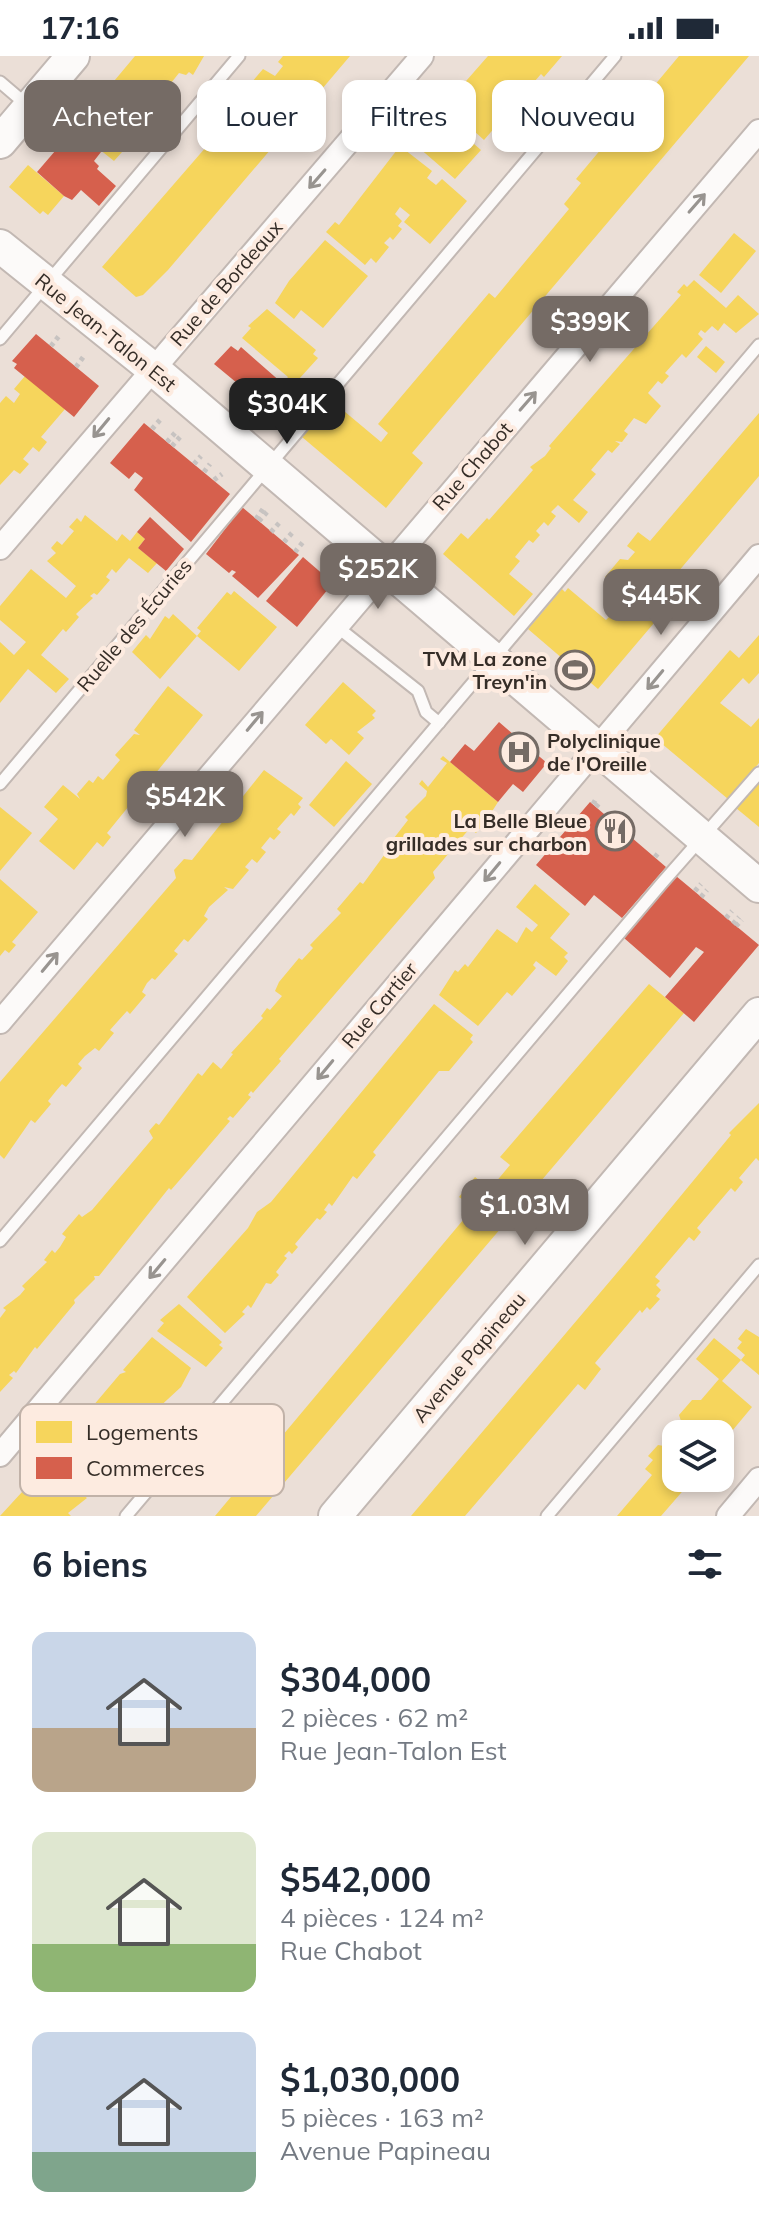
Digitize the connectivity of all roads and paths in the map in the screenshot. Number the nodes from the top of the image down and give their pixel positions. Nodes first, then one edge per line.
1 (73, 56) edge
2 (239, 56) edge
3 (422, 56) edge
4 (615, 56) edge
5 (53, 80) edge
6 (0, 82) edge
7 (24, 103) edge
8 (24, 115) edge
9 (759, 131) edge
10 (0, 142) edge
11 (0, 246) edge
12 (46, 284) junction
13 (59, 336) dead end
14 (0, 339) edge
15 (759, 345) edge
16 (51, 346) dead end
17 (84, 356) dead end
18 (76, 367) dead end
19 (152, 368) junction
20 (160, 420) dead end
21 (152, 429) dead end
22 (177, 435) dead end
23 (169, 444) dead end
24 (201, 456) dead end
25 (194, 464) dead end
26 (210, 464) dead end
27 (267, 466) junction
28 (204, 472) dead end
29 (265, 510) dead end
30 (258, 520) dead end
31 (280, 522) dead end
32 (271, 532) dead end
33 (292, 533) dead end
34 (284, 542) dead end
35 (303, 542) dead end
36 (0, 548) edge
37 (295, 552) dead end
38 (759, 556) edge
39 (386, 566) junction
40 (328, 579) dead end
41 (340, 580) dead end
42 (336, 626) junction
43 (493, 660) junction
44 (439, 723) junction
45 (532, 736) dead end
46 (524, 744) dead end
47 (597, 748) junction
48 (759, 773) edge
49 (0, 784) edge
50 (702, 837) junction
51 (659, 850) dead end
52 (654, 856) dead end
53 (759, 886) edge
54 (704, 887) dead end
55 (698, 895) dead end
56 (732, 911) dead end
57 (726, 918) dead end
58 (740, 918) dead end
59 (734, 925) dead end
60 (759, 1014) edge
61 (0, 1022) edge
62 (0, 1241) edge
63 (759, 1265) edge
64 (43, 1404) edge
65 (221, 1404) edge
66 (20, 1431) edge
67 (0, 1455) edge
68 (759, 1479) edge
69 (143, 1496) edge
70 (126, 1516) edge
71 (335, 1516) edge
72 (547, 1516) edge
73 (728, 1516) edge

1 - 5 main road
2 - 12 lane
3 -> 19 street, Rue de Bordeaux
4 - 27 lane, Ruelle des Écuries
6 - 7 lane
8 - 10 main road
39 -> 9 street, Rue Chabot
11 - 12 main road, Rue Jean-Talon Est
12 - 14 lane
12 - 19 main road, Rue Jean-Talon Est
13 - 16 path
15 - 43 lane
17 - 18 path
19 - 27 main road, Rue Jean-Talon Est
19 -> 36 street, Rue de Bordeaux
20 - 21 path
22 - 23 path
24 - 25 path
26 - 28 path
27 - 39 main road, Rue Jean-Talon Est
27 - 49 lane, Ruelle des Écuries
29 - 30 path
31 - 32 path
33 - 34 path
35 - 37 path
38 -> 47 street, Rue Cartier
39 - 42 street, Rue Chabot
39 - 43 main road, Rue Jean-Talon Est
40 - 41 path
42 - 44 lane
61 -> 42 street, Rue Chabot
43 - 44 lane
43 - 47 main road, Rue Jean-Talon Est
44 - 62 lane
45 - 46 path
47 - 50 main road, Rue Jean-Talon Est
47 -> 64 street, Rue Cartier
48 - 50 lane
50 - 53 main road, Rue Jean-Talon Est
50 - 65 lane
51 - 52 path
54 - 55 path
56 - 57 path
58 - 59 path
60 - 71 main road, Avenue Papineau
63 - 72 lane
66 -> 67 street, Rue Cartier
68 - 73 street
69 - 70 lane

